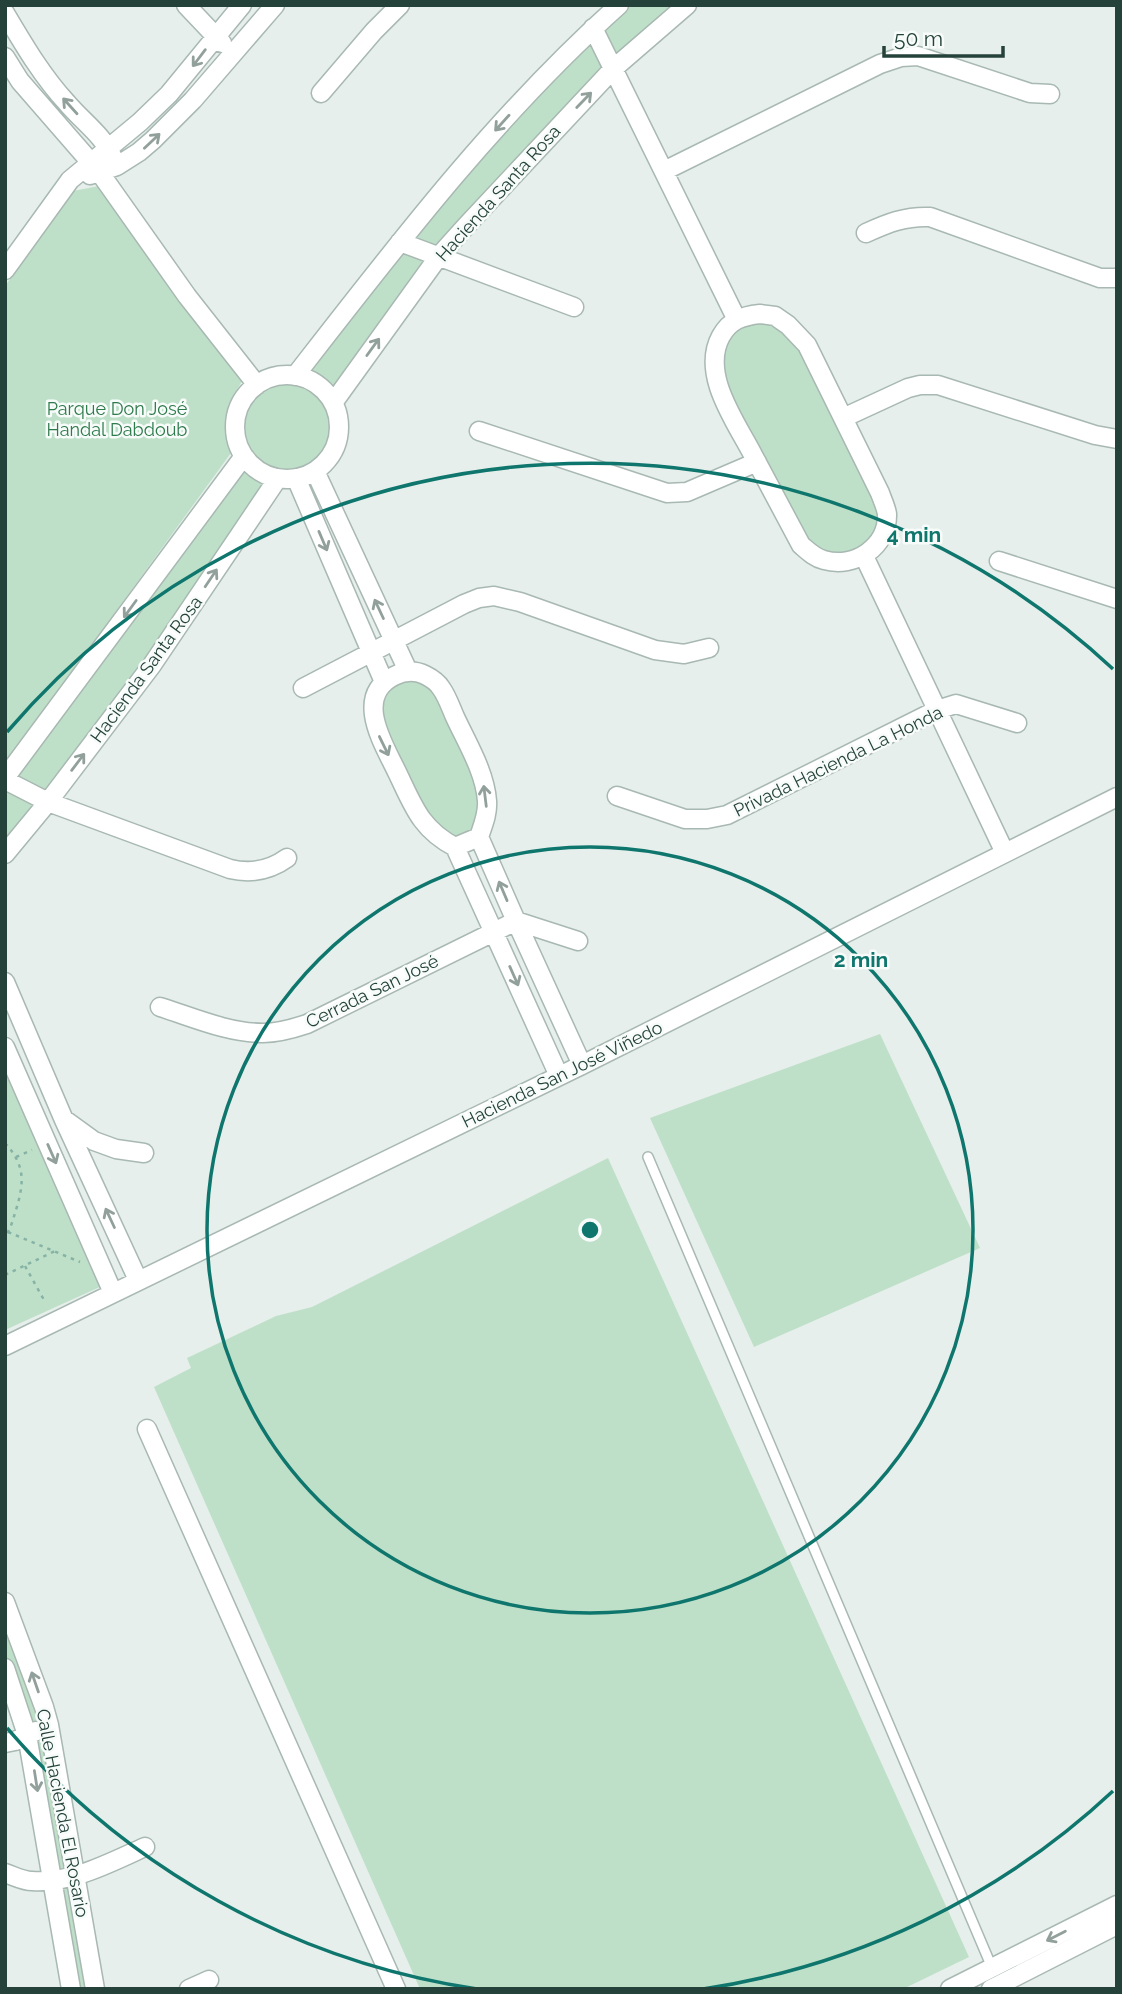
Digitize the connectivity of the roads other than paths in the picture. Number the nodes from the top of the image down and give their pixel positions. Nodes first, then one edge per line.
1 (186, 5) edge
2 (275, 5) edge
3 (400, 5) edge
4 (619, 5) edge
5 (687, 5) edge
6 (239, 6) edge
7 (5, 12) edge
8 (257, 26) junction
9 (593, 28) junction
10 (215, 37) junction
11 (233, 53) junction
12 (5, 57) edge
13 (40, 69) junction
14 (613, 69) junction
15 (12, 85) edge
16 (321, 93) dead end
17 (1050, 94) dead end
18 (109, 148) junction
19 (102, 167) junction
20 (664, 171) junction
21 (866, 233) dead end
22 (401, 242) junction
23 (439, 256) junction
24 (5, 270) edge
25 (1117, 278) edge
26 (574, 307) dead end
27 (736, 318) junction
28 (295, 376) junction
29 (257, 385) junction
30 (333, 403) junction
31 (843, 418) junction
32 (479, 431) dead end
33 (1117, 439) edge
34 (244, 456) junction
35 (757, 462) junction
36 (315, 471) junction
37 (287, 478) junction
38 (864, 556) junction
39 (999, 561) dead end
40 (1117, 599) edge
41 (394, 640) junction
42 (709, 648) dead end
43 (371, 651) junction
44 (408, 671) junction
45 (384, 682) junction
46 (303, 688) dead end
47 (937, 710) junction
48 (1017, 723) dead end
49 (5, 779) edge
50 (617, 796) dead end
51 (1117, 797) edge
52 (48, 802) junction
53 (480, 837) junction
54 (455, 847) junction
55 (1005, 853) junction
56 (5, 854) edge
57 (287, 858) dead end
58 (516, 921) junction
59 (494, 931) junction
60 (578, 941) dead end
61 (5, 982) edge
62 (160, 1007) dead end
63 (5, 1047) edge
64 (582, 1065) junction
65 (559, 1076) junction
66 (64, 1120) junction
67 (38, 1123) junction
68 (144, 1153) dead end
69 (648, 1157) dead end
70 (138, 1280) junction
71 (113, 1293) junction
72 (5, 1346) edge
73 (147, 1429) dead end
74 (5, 1602) edge
75 (5, 1668) edge
76 (49, 1725) junction
77 (27, 1735) junction
78 (5, 1743) edge
79 (145, 1847) dead end
80 (5, 1873) edge
81 (75, 1875) junction
82 (52, 1880) junction
83 (1117, 1905) edge
84 (1117, 1925) edge
85 (209, 1980) dead end
86 (995, 1980) edge
87 (71, 1989) edge
88 (95, 1989) edge
89 (189, 1989) edge
90 (396, 1989) edge
91 (950, 1989) edge

1 - 10 street
2 - 8 street
3 - 16 street
4 - 9 street
5 - 14 street, Hacienda Santa Rosa
6 - 8 street
6 - 10 street
7 - 13 street
8 - 11 street
9 - 14 street
9 -> 22 street
10 - 11 street
10 -> 18 street
19 -> 11 street
12 - 15 street
13 - 15 street
18 -> 13 street
14 - 20 street
23 -> 14 street, Hacienda Santa Rosa
15 - 19 street
17 - 20 street
18 - 19 street
19 - 24 street
19 - 29 street
20 - 27 street
21 - 25 street
22 - 23 street
22 - 28 street
23 - 26 street
30 -> 23 street, Hacienda Santa Rosa
27 - 31 street
27 - 35 street
28 - 29 street
28 - 30 street
29 - 34 street
30 - 36 street
31 - 33 street
31 - 38 street
32 - 35 street
34 - 37 street
34 -> 49 street
35 - 38 street
36 - 37 street
41 -> 36 street
37 -> 43 street
52 -> 37 street, Hacienda Santa Rosa
38 - 47 street
39 - 40 street
41 - 42 street
41 - 43 street
41 - 44 street
43 - 45 street
43 - 46 street
44 - 45 street
53 -> 44 street
45 -> 54 street
47 - 48 street, Privada Hacienda La Honda
47 - 50 street, Privada Hacienda La Honda
47 - 55 street
49 - 52 street
51 - 55 street, Hacienda San José Viñedo
52 - 56 street, Hacienda Santa Rosa
52 - 57 street
53 - 54 street
58 -> 53 street
54 - 59 street
55 - 64 street, Hacienda San José Viñedo
58 - 59 street, Cerrada San José
58 - 60 street
58 - 64 street
59 - 62 street, Cerrada San José
59 -> 65 street
61 - 66 street
63 - 67 street
64 - 65 street, Hacienda San José Viñedo
65 - 70 street, Hacienda San José Viñedo
66 - 67 street
66 - 68 street
70 -> 66 street
67 -> 71 street
69 - 86 lane
70 - 71 street, Hacienda San José Viñedo
71 - 72 street, Hacienda San José Viñedo
73 - 90 street
76 -> 74 street, Calle Hacienda El Rosario
75 - 77 street, Calle Hacienda El Rosario
76 - 77 street
76 - 81 street, Calle Hacienda El Rosario
77 - 78 street
77 -> 82 street, Calle Hacienda El Rosario
79 - 81 street
80 - 82 street
81 - 82 street
81 - 88 street, Calle Hacienda El Rosario
82 - 87 street, Calle Hacienda El Rosario
83 -> 86 street
84 - 86 street
85 - 89 street
86 - 91 street

